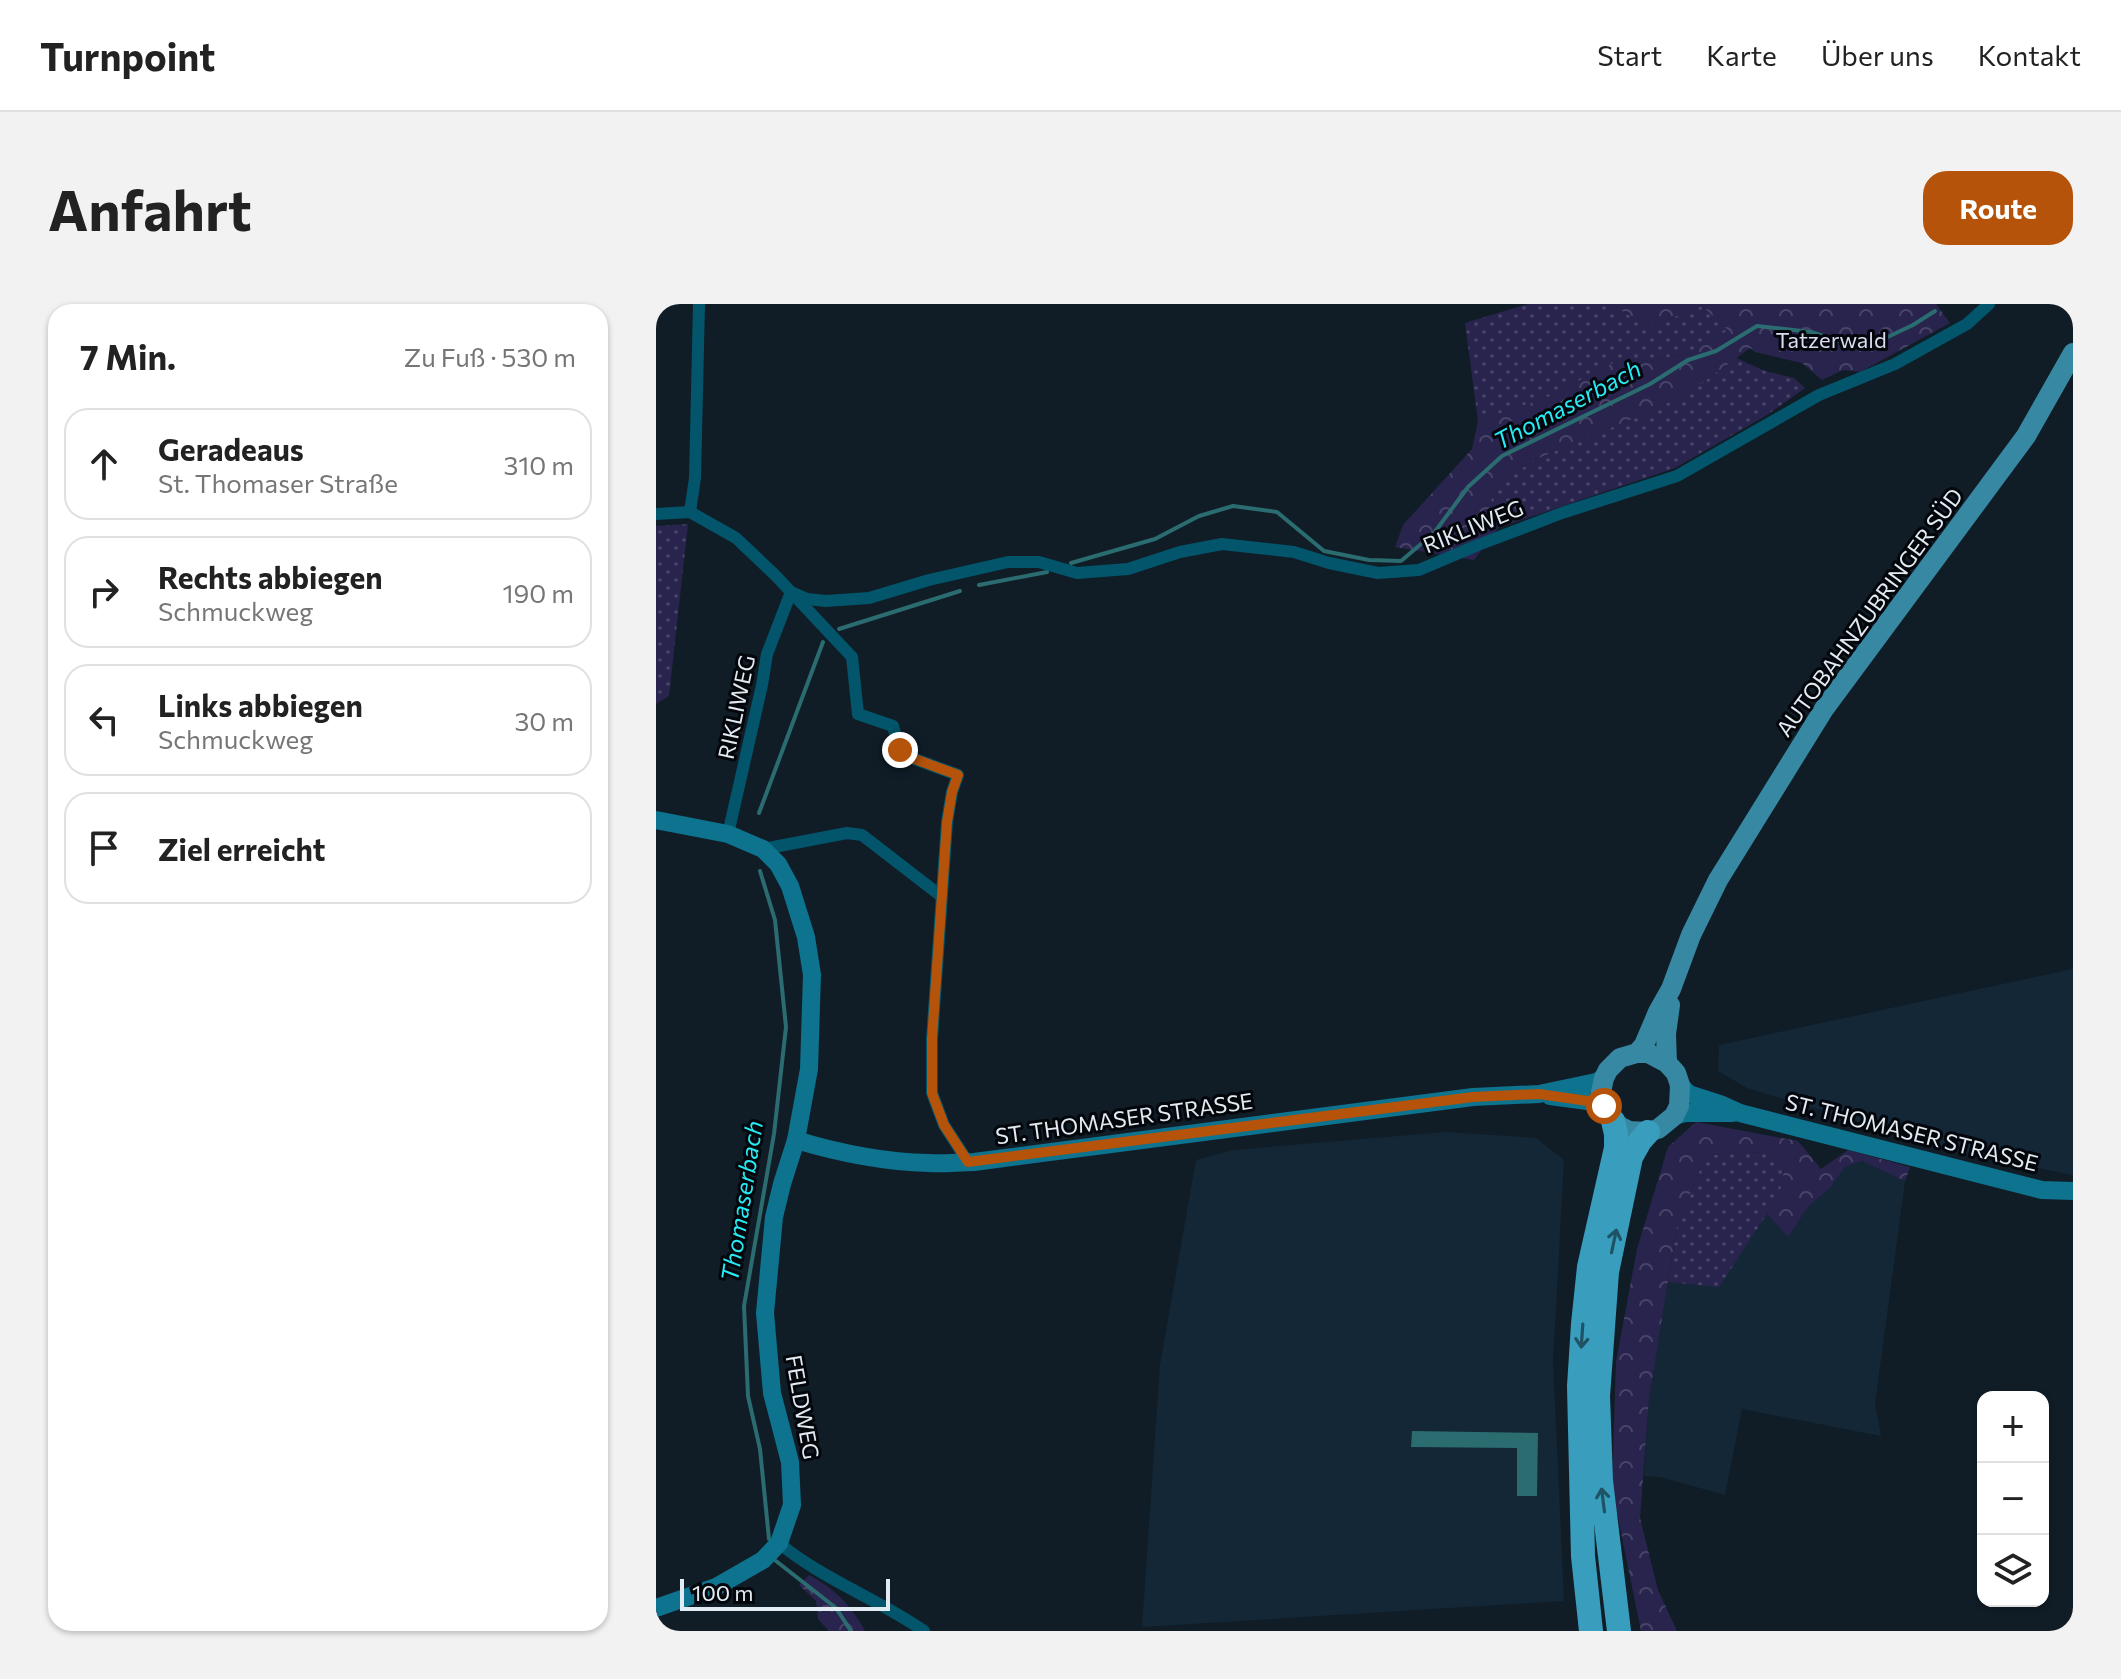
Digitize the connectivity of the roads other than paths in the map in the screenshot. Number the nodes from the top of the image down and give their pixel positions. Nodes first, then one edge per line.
1 (699, 304) edge
2 (1989, 304) edge
3 (2073, 353) edge
4 (690, 512) junction
5 (656, 514) edge
6 (791, 592) junction
7 (656, 820) edge
8 (728, 834) junction
9 (763, 849) junction
10 (941, 896) junction
11 (1671, 989) junction
12 (1637, 1053) junction
13 (1667, 1063) junction
14 (1604, 1078) junction
15 (1680, 1085) junction
16 (1539, 1094) junction
17 (1740, 1113) junction
18 (1608, 1114) junction
19 (1674, 1116) junction
20 (1648, 1132) junction
21 (796, 1140) junction
22 (968, 1162) junction
23 (2073, 1191) edge
24 (1581, 1493) junction
25 (779, 1543) junction
26 (1613, 1577) junction
27 (656, 1608) edge
28 (924, 1631) edge
29 (1591, 1631) edge
30 (1603, 1631) edge
31 (1619, 1631) edge
32 (1634, 1631) edge

1 - 4 street
2 - 6 street, RIKLIWEG
3 - 11 main road, AUTOBAHNZUBRINGER SÜD
4 - 5 street
4 - 6 street
6 - 8 street, RIKLIWEG
6 - 10 street
7 - 8 main road
8 - 9 main road
9 - 10 street
9 - 21 main road
10 - 22 street
11 - 12 main road, AUTOBAHNZUBRINGER SÜD
11 - 13 main road, AUTOBAHNZUBRINGER SÜD
12 - 13 main road
12 - 14 main road
13 - 15 main road
14 - 16 main road, ST. THOMASER STRASSE
14 - 18 main road
15 - 17 main road, ST. THOMASER STRASSE
15 - 19 main road
16 - 18 main road, ST. THOMASER STRASSE
16 - 22 main road, ST. THOMASER STRASSE
17 - 19 main road, ST. THOMASER STRASSE
17 - 23 main road, ST. THOMASER STRASSE
18 - 20 main road
18 -> 24 highway
19 - 20 main road
26 -> 20 highway
21 - 22 main road, ST. THOMASER STRASSE
21 - 25 main road, FELDWEG
24 - 29 highway
24 - 30 highway
25 - 27 main road
25 - 28 street
26 - 31 highway
26 - 32 highway

